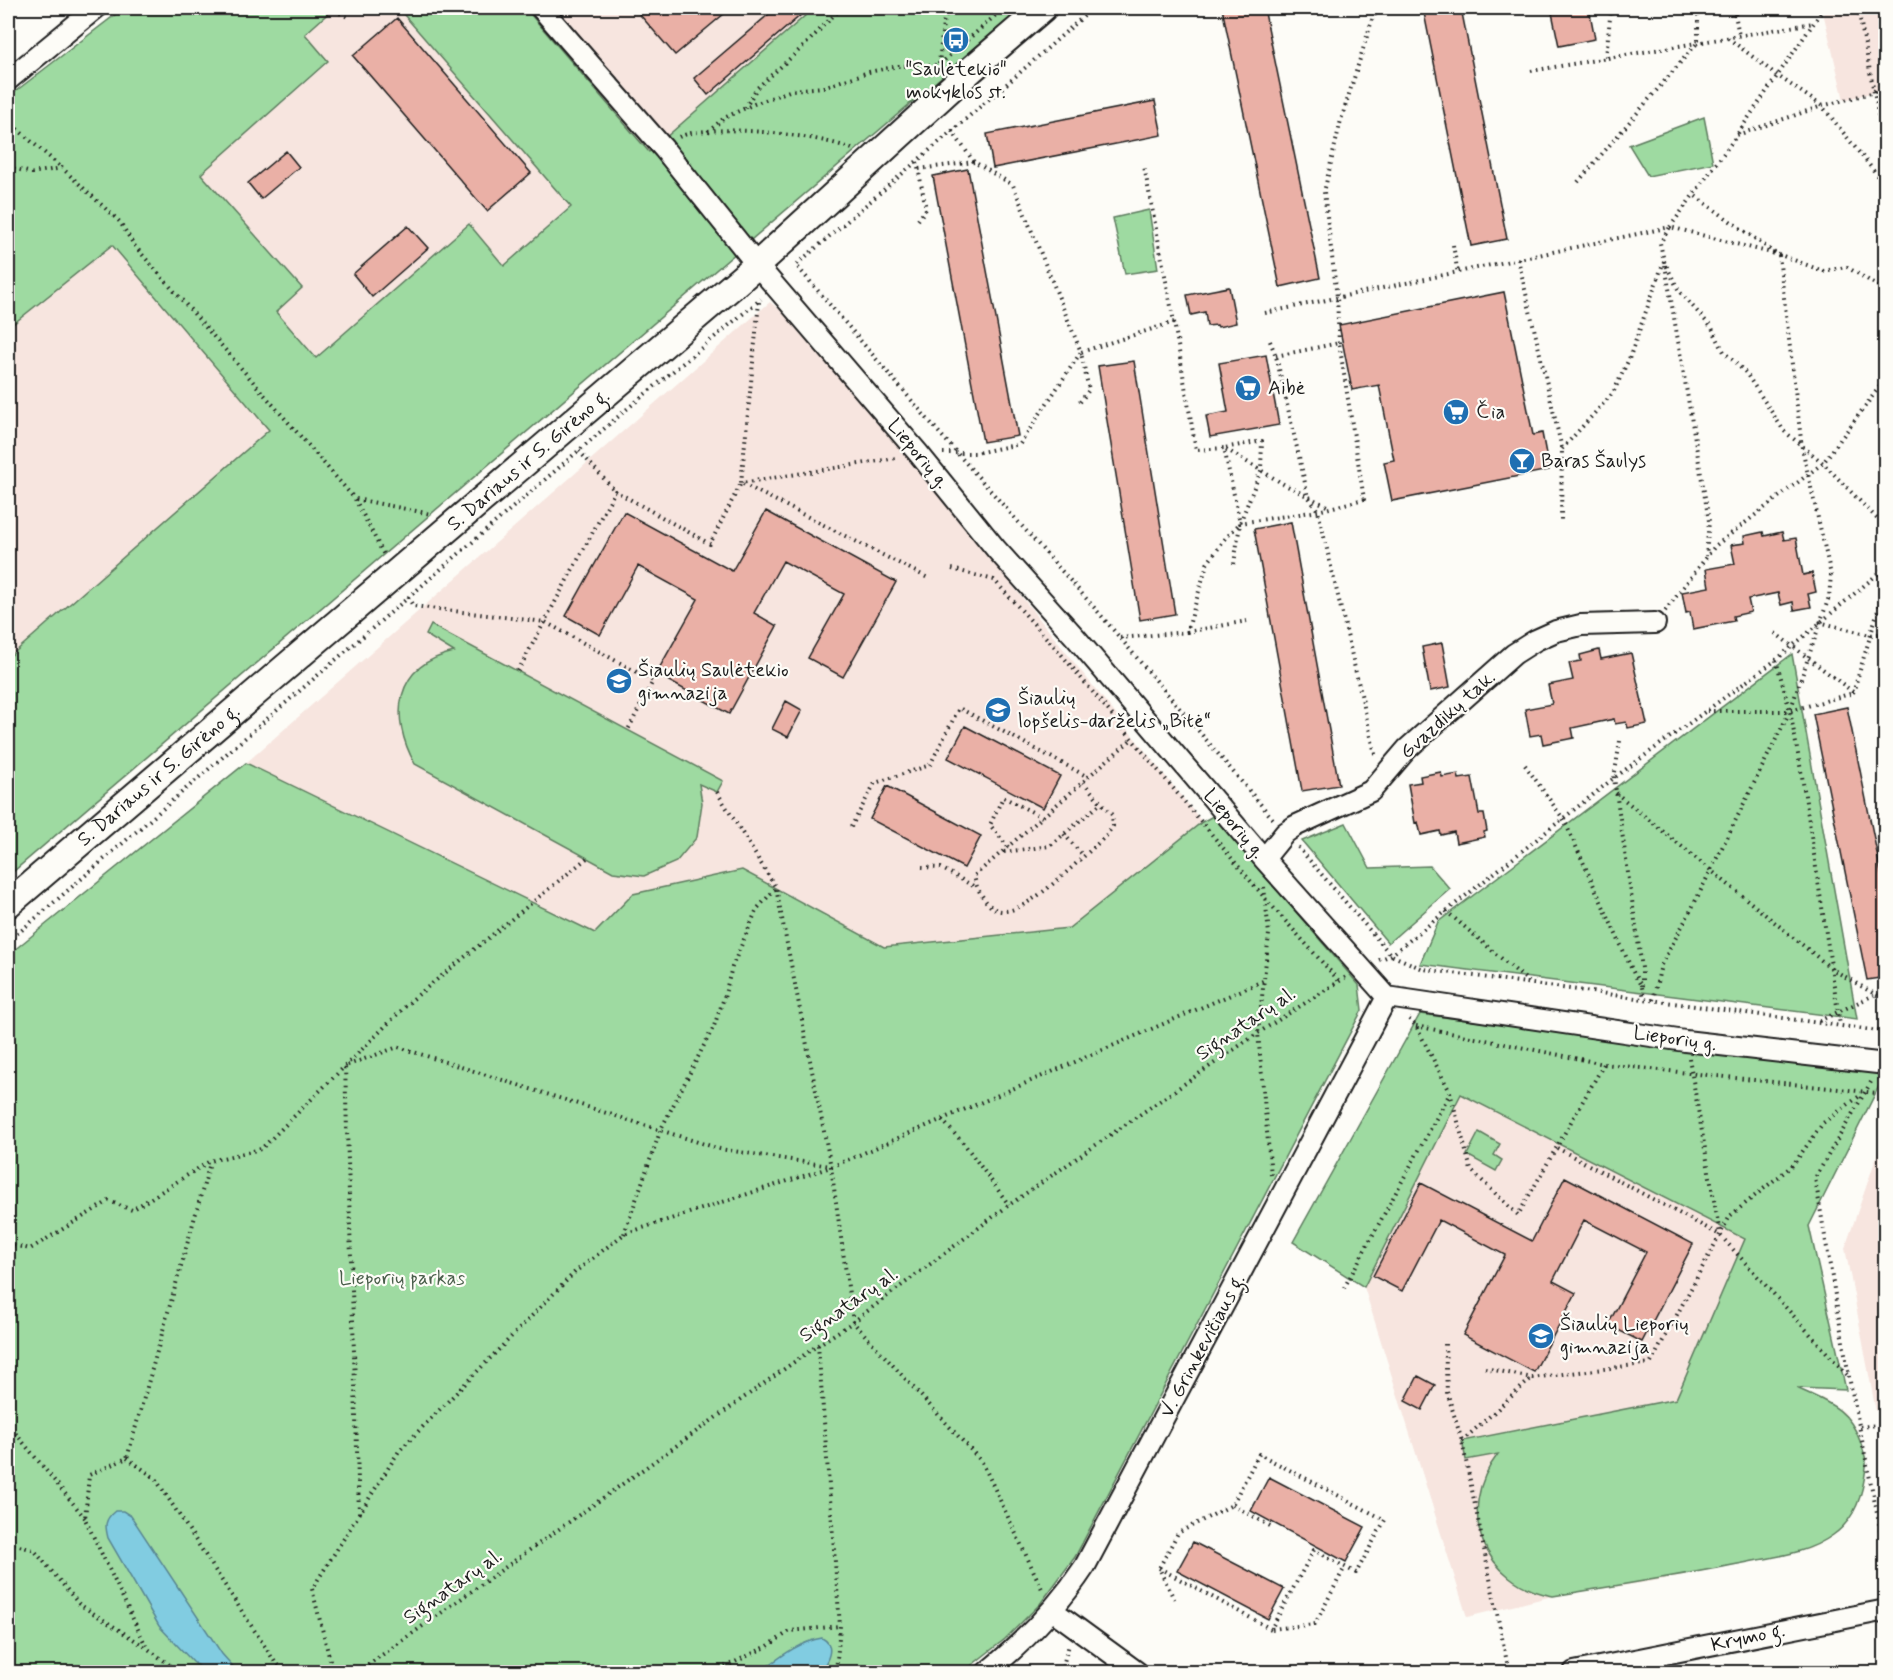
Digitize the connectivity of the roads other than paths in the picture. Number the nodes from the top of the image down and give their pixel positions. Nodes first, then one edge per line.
1 (96, 8) edge
2 (541, 8) edge
3 (1042, 8) edge
4 (8, 80) edge
5 (758, 265) junction
6 (1655, 623) road end
7 (1264, 859) junction
8 (8, 904) edge
9 (1388, 997) junction
10 (1886, 1064) edge
11 (1052, 1610) junction
12 (1886, 1610) edge
13 (987, 1672) edge
14 (1137, 1672) edge
15 (1574, 1672) edge

1 - 4 street
2 - 5 street, Lieporių g.
3 - 5 street, S. Dariaus ir S. Girėno g.
5 - 7 street, Lieporių g.
5 - 8 street, S. Dariaus ir S. Girėno g.
6 - 7 street, Gvazdikų tak.
7 - 9 street, Lieporių g.
9 - 10 street, Lieporių g.
9 - 11 street, V. Grinkevičiaus g.
11 - 13 street, V. Grinkevičiaus g.
11 - 14 street
12 - 15 street, Krymo g.

